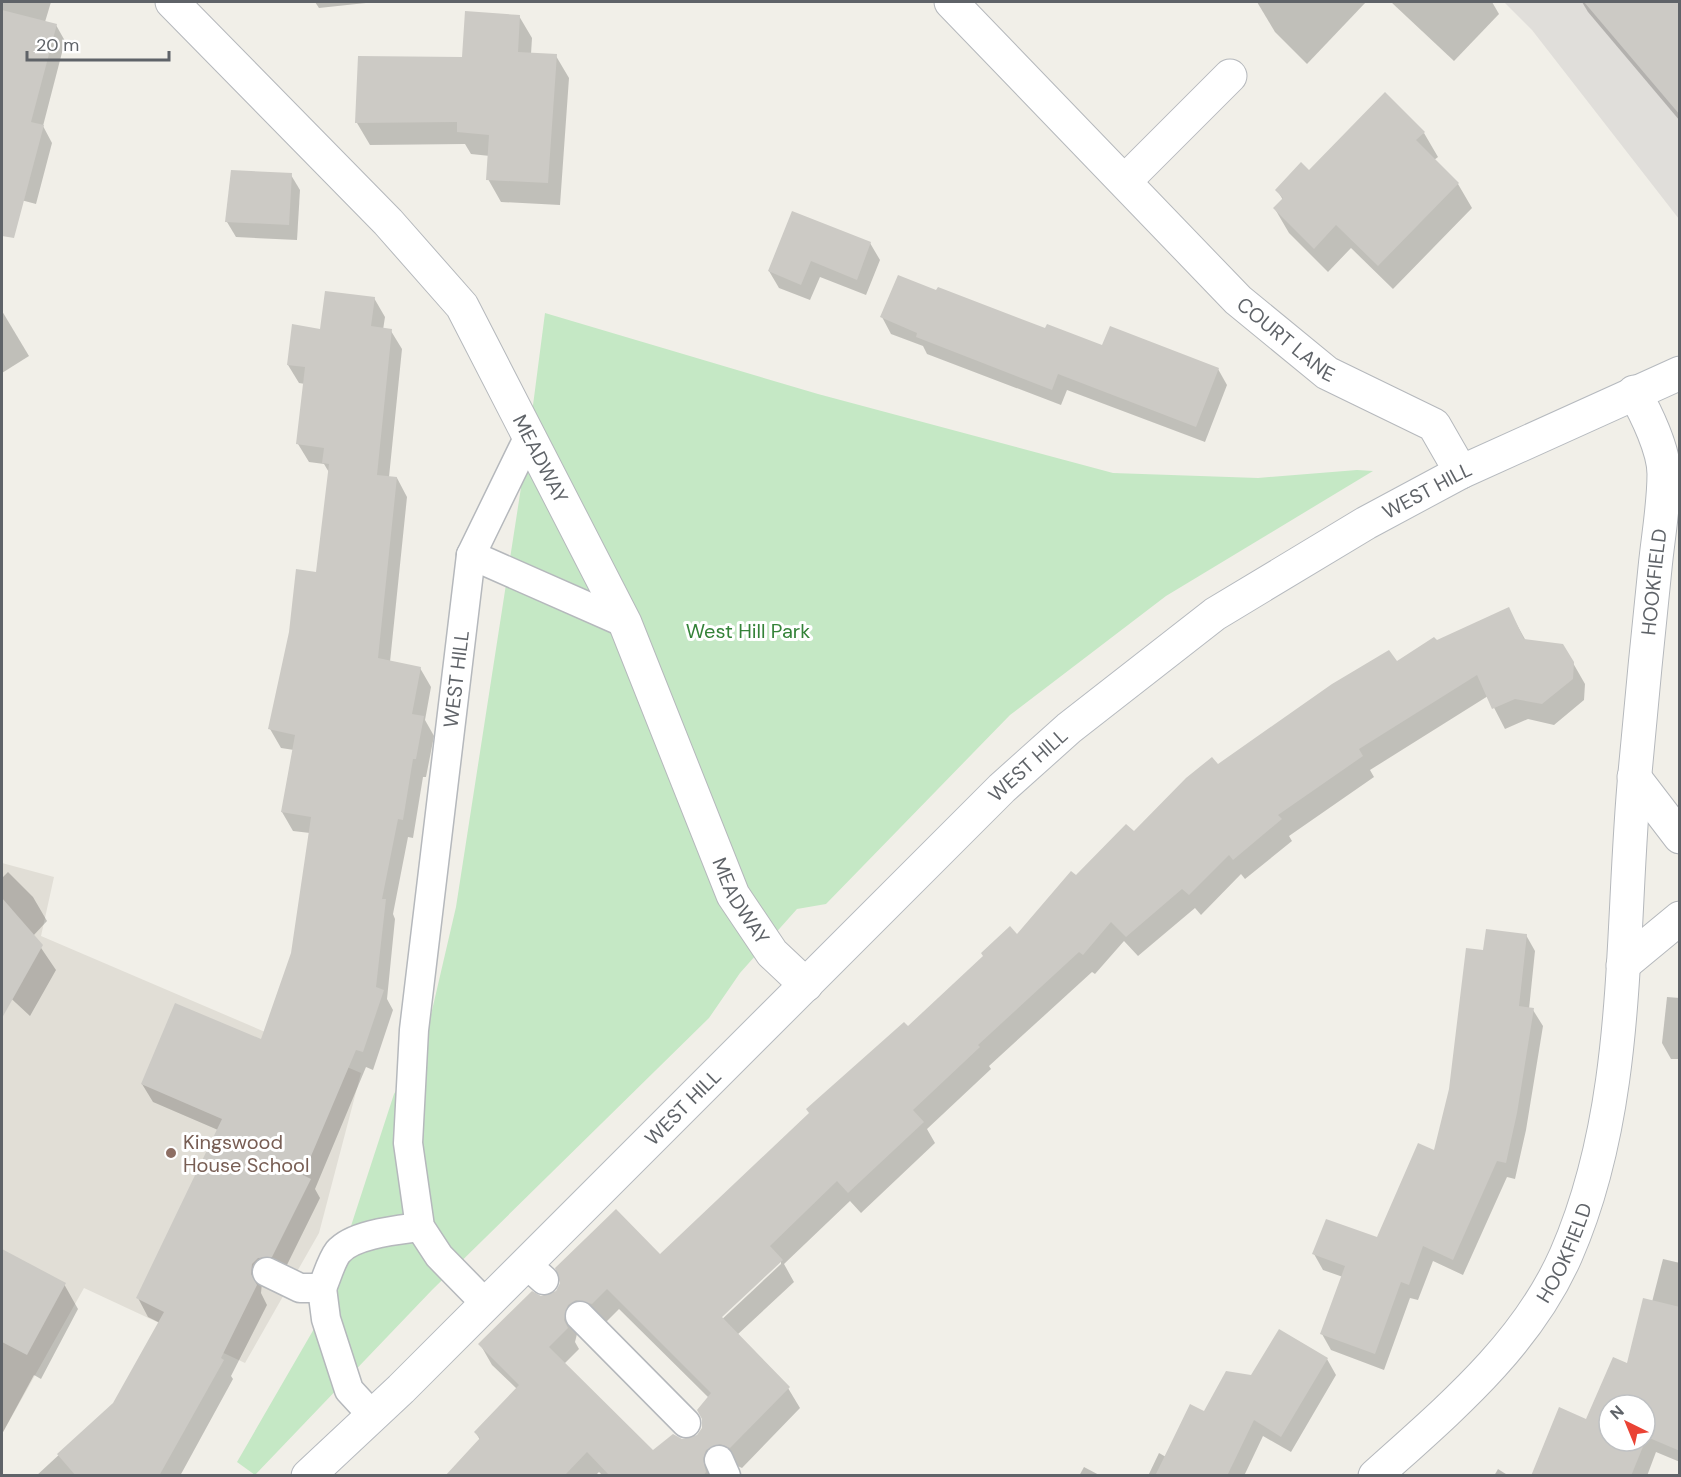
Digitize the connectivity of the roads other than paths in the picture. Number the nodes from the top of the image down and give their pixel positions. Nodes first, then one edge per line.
1 (172, 2) edge
2 (951, 2) edge
3 (1230, 76) dead end
4 (1125, 181) junction
5 (1680, 373) edge
6 (1634, 392) junction
7 (529, 436) junction
8 (1461, 472) junction
9 (471, 555) junction
10 (625, 623) junction
11 (1634, 777) junction
12 (1680, 837) edge
13 (1680, 918) edge
14 (1623, 965) junction
15 (806, 985) junction
16 (420, 1227) junction
17 (267, 1272) dead end
18 (322, 1288) junction
19 (484, 1303) junction
20 (580, 1316) dead end
21 (372, 1415) junction
22 (686, 1423) dead end
23 (308, 1476) edge
24 (1376, 1476) edge

1 - 7 street, MEADWAY
2 - 4 street, COURT LANE
3 - 4 street
4 - 8 street, COURT LANE
5 - 6 street, WEST HILL
6 - 8 street, WEST HILL
6 - 11 street, HOOKFIELD
7 - 9 lane, WEST HILL
7 - 10 street, MEADWAY
8 - 15 street, WEST HILL
9 - 10 lane
9 - 16 lane, WEST HILL
10 - 15 street, MEADWAY
11 - 12 street
11 - 14 street, HOOKFIELD
13 - 14 street
14 - 24 street, HOOKFIELD
15 - 19 street, WEST HILL
16 - 18 lane
16 - 19 lane, WEST HILL
17 - 18 lane
18 - 21 lane
19 - 21 street, WEST HILL
20 - 22 lane
21 - 23 street, WEST HILL

